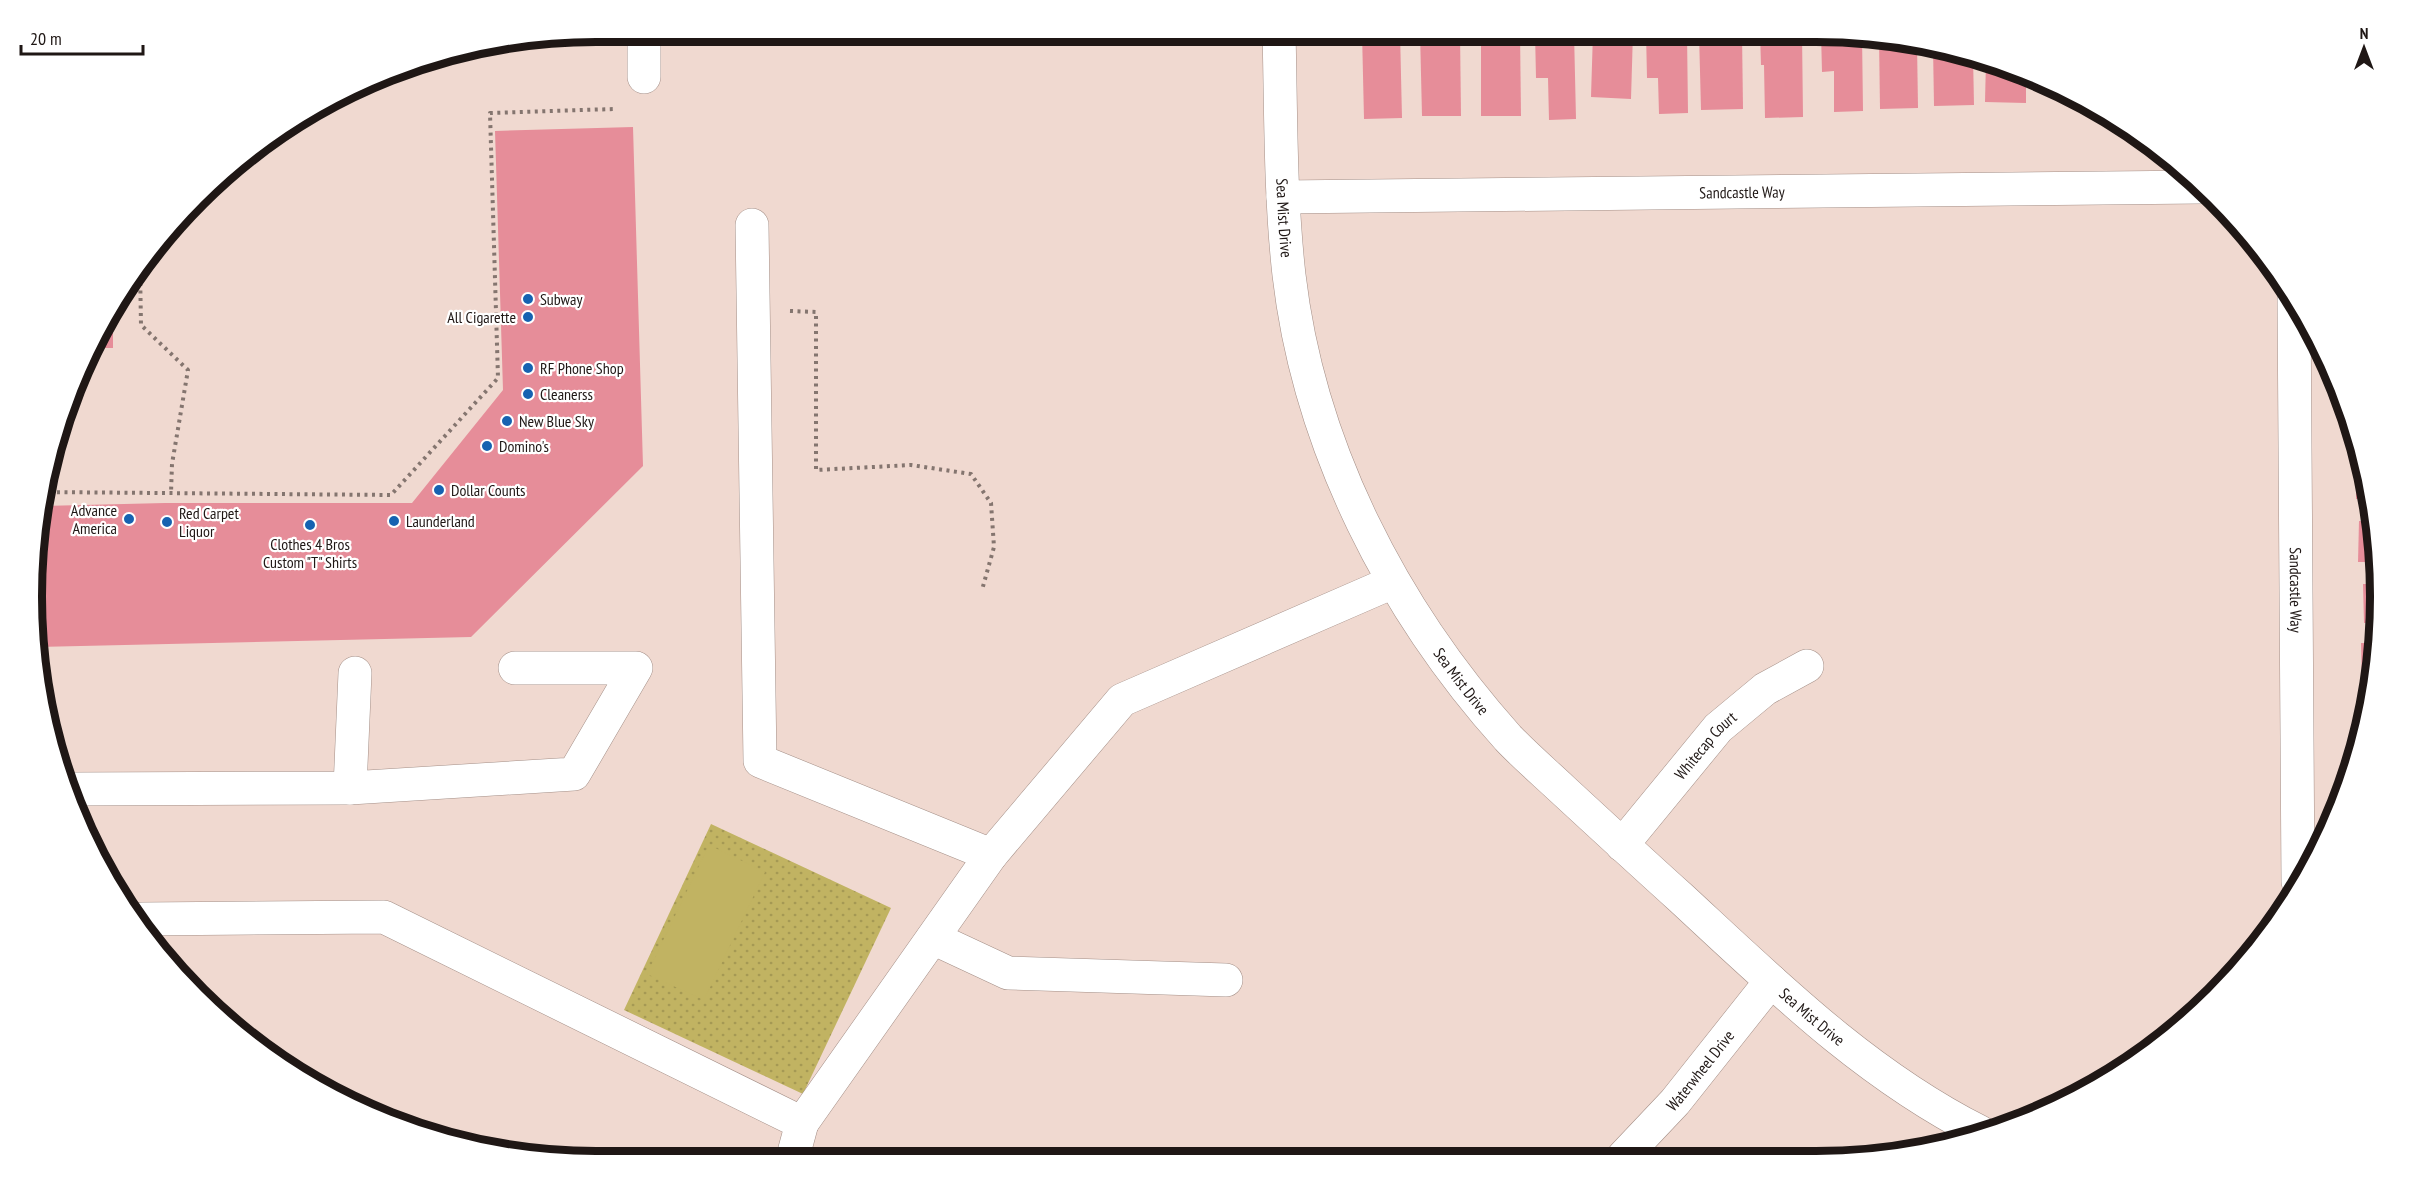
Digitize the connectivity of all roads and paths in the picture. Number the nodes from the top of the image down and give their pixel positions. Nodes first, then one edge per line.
1 (644, 42) edge
2 (1279, 42) edge
3 (644, 77) dead end
4 (614, 109) dead end
5 (2189, 187) edge
6 (1283, 197) junction
7 (752, 225) dead end
8 (140, 281) edge
9 (754, 311) junction
10 (2294, 316) edge
11 (52, 492) edge
12 (171, 493) junction
13 (1393, 582) junction
14 (982, 590) dead end
15 (1807, 666) dead end
16 (515, 668) dead end
17 (355, 673) dead end
18 (350, 788) junction
19 (76, 789) edge
20 (1622, 845) junction
21 (991, 855) junction
22 (2298, 870) edge
23 (146, 919) edge
24 (933, 938) junction
25 (1226, 980) dead end
26 (1771, 981) junction
27 (802, 1123) junction
28 (1972, 1128) edge
29 (794, 1151) edge
30 (1629, 1151) edge

1 - 3 street
2 - 6 street, Sea Mist Drive
4 - 12 path
5 - 6 street, Sandcastle Way
6 - 13 street, Sea Mist Drive
7 - 9 street
8 - 12 path
9 - 14 path
9 - 21 street
10 - 22 street, Sandcastle Way
11 - 12 path
13 - 20 street, Sea Mist Drive
13 - 21 street
15 - 20 street, Whitecap Court
16 - 18 street
17 - 18 street
18 - 19 street
20 - 26 street, Sea Mist Drive
21 - 24 street
23 - 27 street
24 - 25 street
24 - 27 street
26 - 28 street, Sea Mist Drive
26 - 30 street, Waterwheel Drive
27 - 29 street

